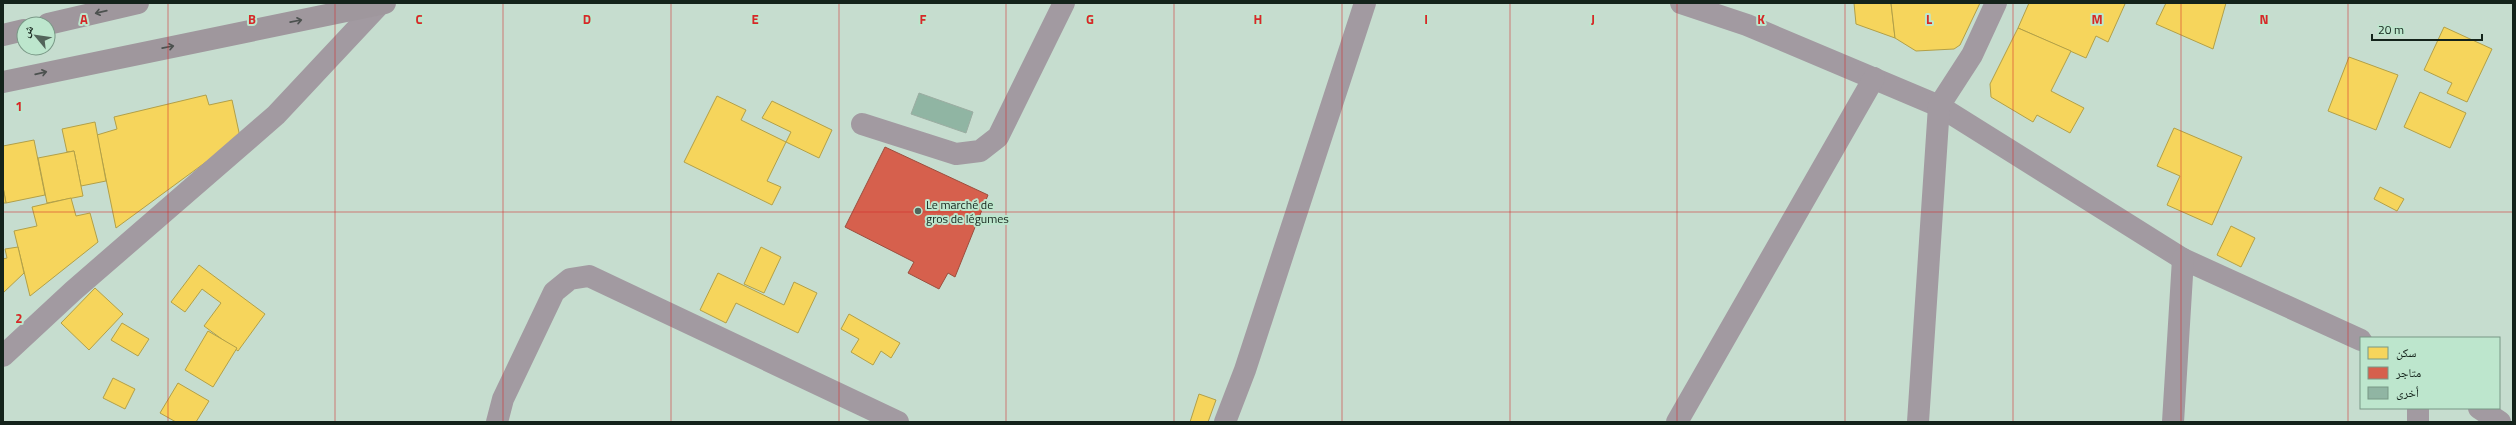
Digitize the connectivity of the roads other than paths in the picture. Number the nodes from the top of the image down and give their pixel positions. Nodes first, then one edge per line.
1 (138, 3) edge
2 (1064, 3) edge
3 (1365, 3) edge
4 (1681, 3) edge
5 (1996, 3) edge
6 (382, 4) edge
7 (56, 22) edge
8 (16, 32) edge
9 (3, 35) edge
10 (1874, 78) junction
11 (3, 82) edge
12 (1939, 106) junction
13 (862, 124) dead end
14 (2183, 258) junction
15 (2360, 340) edge
16 (3, 356) edge
17 (2418, 409) edge
18 (2480, 409) edge
19 (496, 422) edge
20 (898, 422) edge
21 (1225, 422) edge
22 (1677, 422) edge
23 (1918, 422) edge
24 (2173, 422) edge
25 (2418, 422) edge
26 (2500, 422) edge

1 -> 7 main road
2 - 13 street
3 - 21 street
4 - 10 street
5 - 12 street
11 -> 6 main road
6 - 16 street
8 - 9 main road
10 - 12 street
10 - 22 street
12 - 14 street
12 - 23 street
14 - 15 street
14 - 24 street
17 - 25 street
18 - 26 street
19 - 20 street

